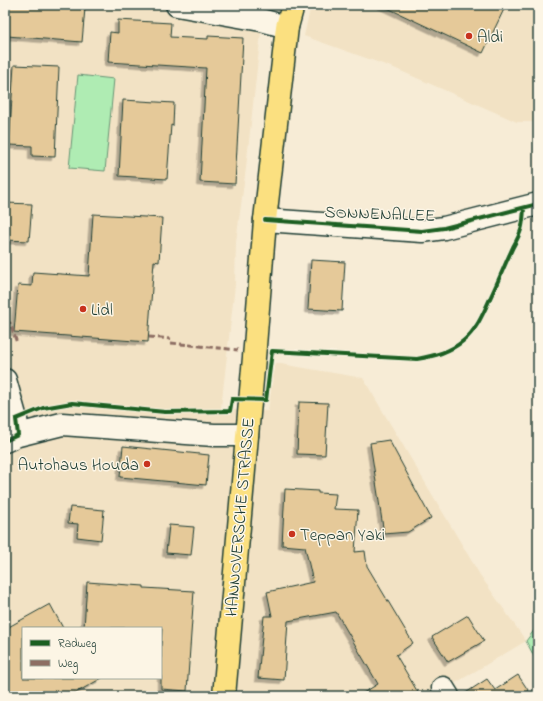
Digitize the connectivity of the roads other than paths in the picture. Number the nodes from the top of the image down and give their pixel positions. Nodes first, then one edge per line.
1 (177, 5) edge
2 (293, 5) edge
3 (287, 27) junction
4 (538, 204) edge
5 (265, 220) junction
6 (5, 380) edge
7 (247, 435) junction
8 (12, 438) edge
9 (224, 696) edge

1 - 3 street
2 - 3 main road, HANNOVERSCHE STRASSE
3 - 5 main road, HANNOVERSCHE STRASSE
4 - 5 street, SONNENALLEE
5 - 7 main road, HANNOVERSCHE STRASSE
6 - 8 street
7 - 8 street
7 - 9 main road, HANNOVERSCHE STRASSE

